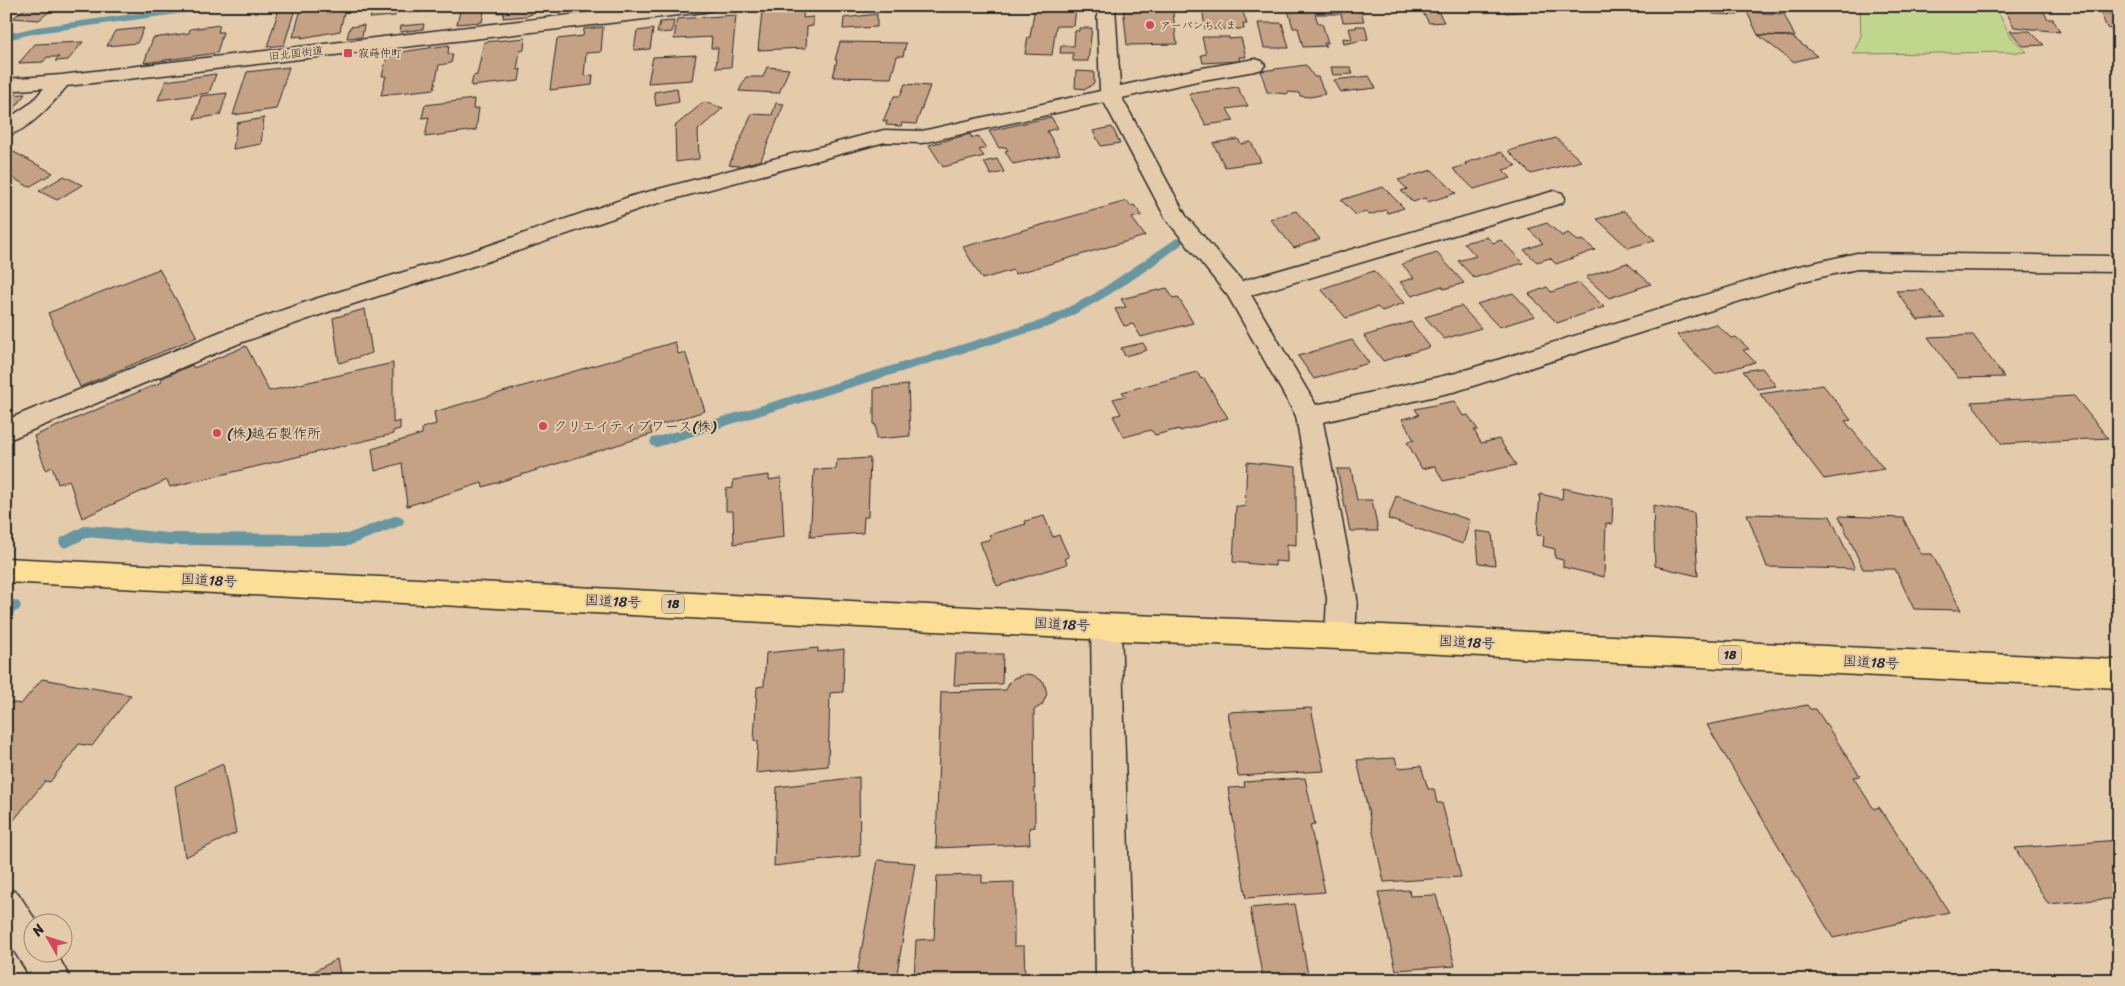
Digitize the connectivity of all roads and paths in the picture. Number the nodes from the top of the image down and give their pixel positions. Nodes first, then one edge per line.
1 (706, 6) edge
2 (1106, 6) edge
3 (1255, 65) dead end
4 (61, 81) junction
5 (6, 85) edge
6 (1110, 95) junction
7 (6, 130) edge
8 (1554, 198) dead end
9 (2119, 264) edge
10 (1238, 291) junction
11 (1310, 416) junction
12 (6, 430) edge
13 (6, 570) edge
14 (1106, 627) junction
15 (1340, 636) junction
16 (2119, 674) edge
17 (6, 905) edge
18 (22, 930) edge
19 (44, 964) edge
20 (54, 980) edge
21 (1114, 980) edge

1 - 4 street, 旧北国街道
2 - 6 street
3 - 6 street
4 - 5 street, 旧北国街道
4 - 7 street
6 - 10 street
6 - 12 street
8 - 10 street
9 - 11 street
10 - 11 street
11 - 15 street
13 - 14 highway, 国道18号 / 18
14 - 15 highway, 国道18号 / 18
14 - 21 street
15 - 16 highway, 国道18号 / 18
17 - 18 street
19 - 20 street

